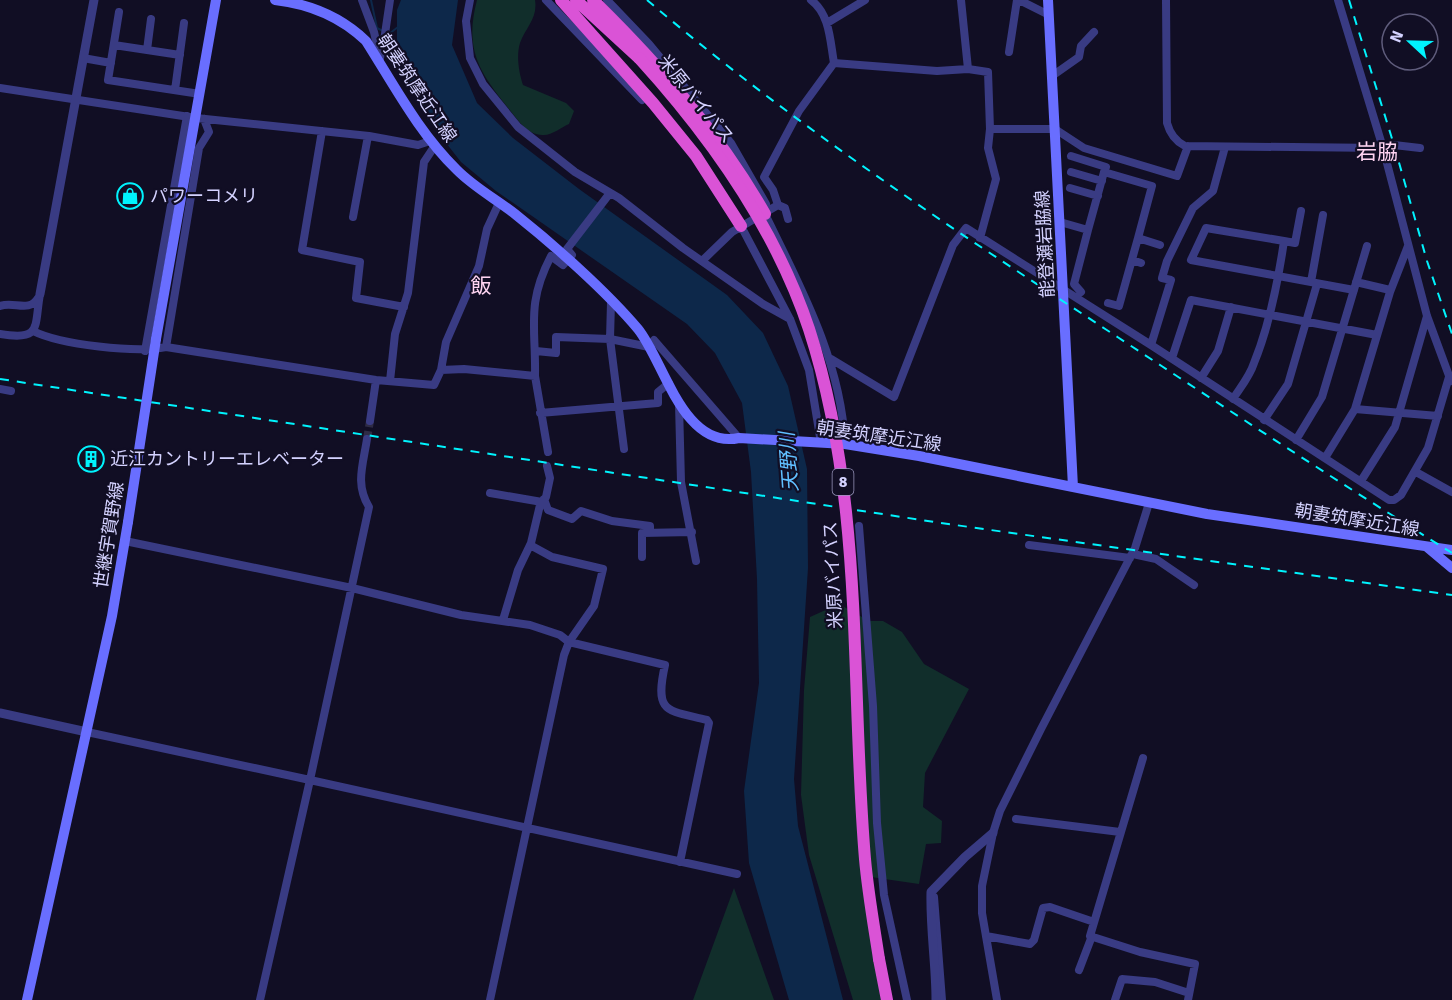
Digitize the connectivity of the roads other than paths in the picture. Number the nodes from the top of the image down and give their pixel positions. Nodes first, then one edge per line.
1 (94, 0) edge
2 (216, 0) edge
3 (275, 0) edge
4 (362, 0) edge
5 (390, 0) edge
6 (470, 0) edge
7 (546, 0) edge
8 (561, 0) edge
9 (576, 0) edge
10 (592, 0) edge
11 (607, 0) edge
12 (811, 0) edge
13 (865, 0) edge
14 (960, 0) edge
15 (1018, 0) edge
16 (1048, 0) edge
17 (1166, 0) edge
18 (1338, 0) edge
19 (119, 12) dead end
20 (1049, 15) junction
21 (151, 19) dead end
22 (184, 24) dead end
23 (827, 24) junction
24 (1094, 32) dead end
25 (114, 45) junction
26 (147, 50) junction
27 (1009, 52) dead end
28 (180, 55) junction
29 (84, 58) junction
30 (639, 58) junction
31 (111, 63) junction
32 (834, 63) junction
33 (381, 65) junction
34 (968, 69) junction
35 (1052, 76) junction
36 (0, 88) edge
37 (175, 90) junction
38 (200, 94) junction
39 (76, 99) junction
40 (196, 118) junction
41 (990, 129) junction
42 (1055, 129) junction
43 (322, 131) junction
44 (368, 136) junction
45 (432, 144) junction
46 (1188, 146) junction
47 (1226, 147) junction
48 (1420, 147) dead end
49 (1383, 148) junction
50 (1071, 156) dead end
51 (1071, 172) dead end
52 (1103, 177) junction
53 (1070, 188) dead end
54 (608, 196) junction
55 (1098, 196) junction
56 (499, 203) junction
57 (778, 205) junction
58 (1301, 211) dead end
59 (767, 212) junction
60 (1323, 215) dead end
61 (353, 217) dead end
62 (788, 219) dead end
63 (1060, 222) junction
64 (739, 228) junction
65 (1088, 230) junction
66 (980, 237) junction
67 (1138, 238) junction
68 (1284, 241) junction
69 (1160, 245) dead end
70 (1367, 246) dead end
71 (1408, 246) junction
72 (703, 260) junction
73 (1132, 260) junction
74 (568, 261) junction
75 (1141, 263) dead end
76 (1279, 274) junction
77 (1314, 283) junction
78 (1355, 286) junction
79 (1390, 290) junction
80 (1064, 291) junction
81 (1081, 291) dead end
82 (40, 294) junction
83 (611, 302) junction
84 (1108, 303) dead end
85 (0, 306) edge
86 (27, 307) junction
87 (404, 307) junction
88 (1231, 308) junction
89 (1269, 315) junction
90 (1428, 316) junction
91 (36, 319) junction
92 (790, 319) junction
93 (1305, 322) junction
94 (1342, 329) junction
95 (33, 332) junction
96 (1, 333) edge
97 (1377, 335) junction
98 (610, 339) junction
99 (1151, 345) junction
100 (166, 347) junction
101 (649, 347) junction
102 (145, 351) junction
103 (536, 351) junction
104 (1172, 358) junction
105 (831, 359) junction
106 (441, 370) junction
107 (535, 376) junction
108 (1201, 378) junction
109 (376, 380) junction
110 (1451, 380) edge
111 (390, 381) junction
112 (669, 383) junction
113 (0, 389) edge
114 (11, 391) dead end
115 (1233, 399) junction
116 (679, 404) junction
117 (617, 405) junction
118 (1355, 409) junction
119 (1398, 411) junction
120 (540, 413) junction
121 (1438, 416) junction
122 (1264, 420) junction
123 (370, 422) tunnel mouth
124 (742, 438) junction
125 (367, 439) tunnel mouth
126 (1296, 440) junction
127 (815, 443) junction
128 (845, 444) junction
129 (624, 449) dead end
130 (548, 452) dead end
131 (1325, 458) junction
132 (547, 466) dead end
133 (1416, 472) junction
134 (1361, 481) junction
135 (1073, 487) junction
136 (1452, 492) edge
137 (490, 493) dead end
138 (543, 501) junction
139 (1149, 503) junction
140 (859, 526) dead end
141 (692, 532) junction
142 (650, 533) junction
143 (125, 541) junction
144 (530, 545) junction
145 (1029, 545) dead end
146 (1427, 547) junction
147 (1452, 550) edge
148 (642, 556) dead end
149 (1132, 556) junction
150 (696, 561) dead end
151 (1452, 568) edge
152 (1194, 585) dead end
153 (352, 588) junction
154 (503, 620) junction
155 (569, 642) junction
156 (0, 713) edge
157 (87, 732) junction
158 (1143, 758) dead end
159 (310, 780) junction
160 (1016, 819) dead end
161 (526, 829) junction
162 (1120, 832) junction
163 (993, 833) junction
164 (680, 862) junction
165 (737, 874) dead end
166 (931, 892) junction
167 (1094, 922) junction
168 (986, 936) junction
169 (1092, 936) junction
170 (1079, 970) dead end
171 (1189, 997) edge
172 (27, 1000) edge
173 (260, 1000) edge
174 (490, 1000) edge
175 (887, 1000) edge
176 (907, 1000) edge
177 (936, 1000) edge
178 (942, 1000) edge
179 (997, 1000) edge
180 (1115, 1000) edge

1 - 29 street
2 - 38 main road, 世継宇賀野線
3 - 33 main road, 朝妻筑摩近江線
4 - 33 street
5 - 33 street
6 - 54 street
7 - 64 street
8 - 64 highway
9 - 30 highway, 米原バイパス / 8
10 - 30 highway, 米原バイパス / 8
10 - 59 highway
11 - 59 street
12 - 23 street
13 - 23 street
14 - 34 street
15 - 20 street
15 - 27 street
16 - 20 main road, 能登瀬岩脇線
17 - 46 street
18 - 49 street
19 - 25 street
20 - 35 main road, 能登瀬岩脇線
21 - 26 street
22 - 28 street
23 - 32 street
24 - 35 street
25 - 26 street
25 - 31 street
26 - 28 street
28 - 37 street
29 - 31 street
29 - 39 street
30 - 175 highway, 米原バイパス / 8, bridge
31 - 37 street
32 - 34 street
32 - 57 street
33 - 45 main road, 朝妻筑摩近江線
34 - 41 street
35 - 42 main road, 能登瀬岩脇線
36 - 39 street
37 - 38 street
38 - 40 main road, 世継宇賀野線
39 - 40 street
39 - 82 street
40 - 43 street
40 - 100 street
40 - 102 street
40 - 143 main road, 世継宇賀野線, bridge
41 - 42 street
41 - 66 street
42 - 46 street
42 - 63 main road, 能登瀬岩脇線
43 - 44 street
43 - 87 street
44 - 45 street
44 - 61 street
45 - 56 main road, 朝妻筑摩近江線
45 - 87 street
46 - 47 street
47 - 49 street
47 - 99 street
48 - 49 street
49 - 71 street
50 - 52 street
51 - 52 street
52 - 55 street
52 - 67 street
53 - 55 street
54 - 72 street
54 - 74 street
55 - 65 street
56 - 74 main road, 朝妻筑摩近江線
56 - 106 street
57 - 59 street
57 - 62 street
58 - 68 street
59 - 64 street
59 - 105 street
60 - 77 street
63 - 65 street
63 - 80 main road, 能登瀬岩脇線
64 - 72 street
64 - 92 street
65 - 81 street
66 - 80 street
66 - 105 street
67 - 69 street
67 - 73 street
68 - 76 street
68 - 76 street
70 - 78 street
71 - 79 street
71 - 90 street
72 - 92 street
73 - 75 street
73 - 84 street
74 - 83 main road, 朝妻筑摩近江線
74 - 103 street
76 - 77 street
76 - 89 street
77 - 78 street
77 - 93 street
78 - 79 street
78 - 94 street
79 - 97 street
80 - 99 street
80 - 135 main road, 能登瀬岩脇線
82 - 86 street
82 - 91 street
83 - 98 street
83 - 101 main road, 朝妻筑摩近江線
85 - 86 street
86 - 91 street
87 - 111 street
88 - 89 street
88 - 104 street
88 - 108 street
89 - 93 street
89 - 115 street
90 - 110 street
90 - 119 street
91 - 95 street
92 - 127 street
93 - 94 street
93 - 122 street
94 - 97 street
94 - 126 street
95 - 96 street
95 - 102 street
97 - 118 street
98 - 101 street
98 - 103 street
98 - 117 street
99 - 104 street
100 - 102 street
100 - 109 street
101 - 112 main road, 朝妻筑摩近江線
101 - 124 street
103 - 107 street
104 - 108 street
105 - 128 street
106 - 107 street
106 - 111 street
107 - 120 street
108 - 115 street
109 - 111 street
109 - 123 street
110 - 121 street
112 - 116 main road, 朝妻筑摩近江線
112 - 117 street
113 - 114 street
115 - 122 street
116 - 124 main road, 朝妻筑摩近江線
116 - 141 street
117 - 120 street
117 - 129 street
118 - 119 street
118 - 131 street
119 - 121 street
119 - 134 street
120 - 130 street
121 - 133 street
122 - 126 street
124 - 127 main road, 朝妻筑摩近江線
125 - 153 street
126 - 131 street
127 - 128 main road, 朝妻筑摩近江線
128 - 135 main road, 朝妻筑摩近江線
131 - 134 street
132 - 138 street
133 - 134 street
133 - 136 street
135 - 139 main road, 朝妻筑摩近江線
137 - 138 street
138 - 142 street
138 - 144 street
139 - 146 main road, 朝妻筑摩近江線
139 - 149 street
140 - 176 street
141 - 142 street
141 - 150 street
142 - 148 street
143 - 153 street
143 - 157 main road, 世継宇賀野線
144 - 154 street
144 - 155 street
145 - 149 street
146 - 147 main road, 朝妻筑摩近江線
146 - 151 main road
149 - 152 street
149 - 163 street
153 - 154 street
153 - 159 street
154 - 155 street
155 - 161 street
155 - 164 street
156 - 157 street
157 - 159 street
157 - 172 main road, 世継宇賀野線
158 - 162 street
159 - 161 street
159 - 173 street
160 - 162 street
161 - 164 street
161 - 174 street
162 - 167 street
163 - 166 street
163 - 168 street
164 - 165 street
166 - 177 street
166 - 178 street
167 - 168 street
167 - 169 street
168 - 179 street
169 - 170 street
169 - 171 street
171 - 180 street

